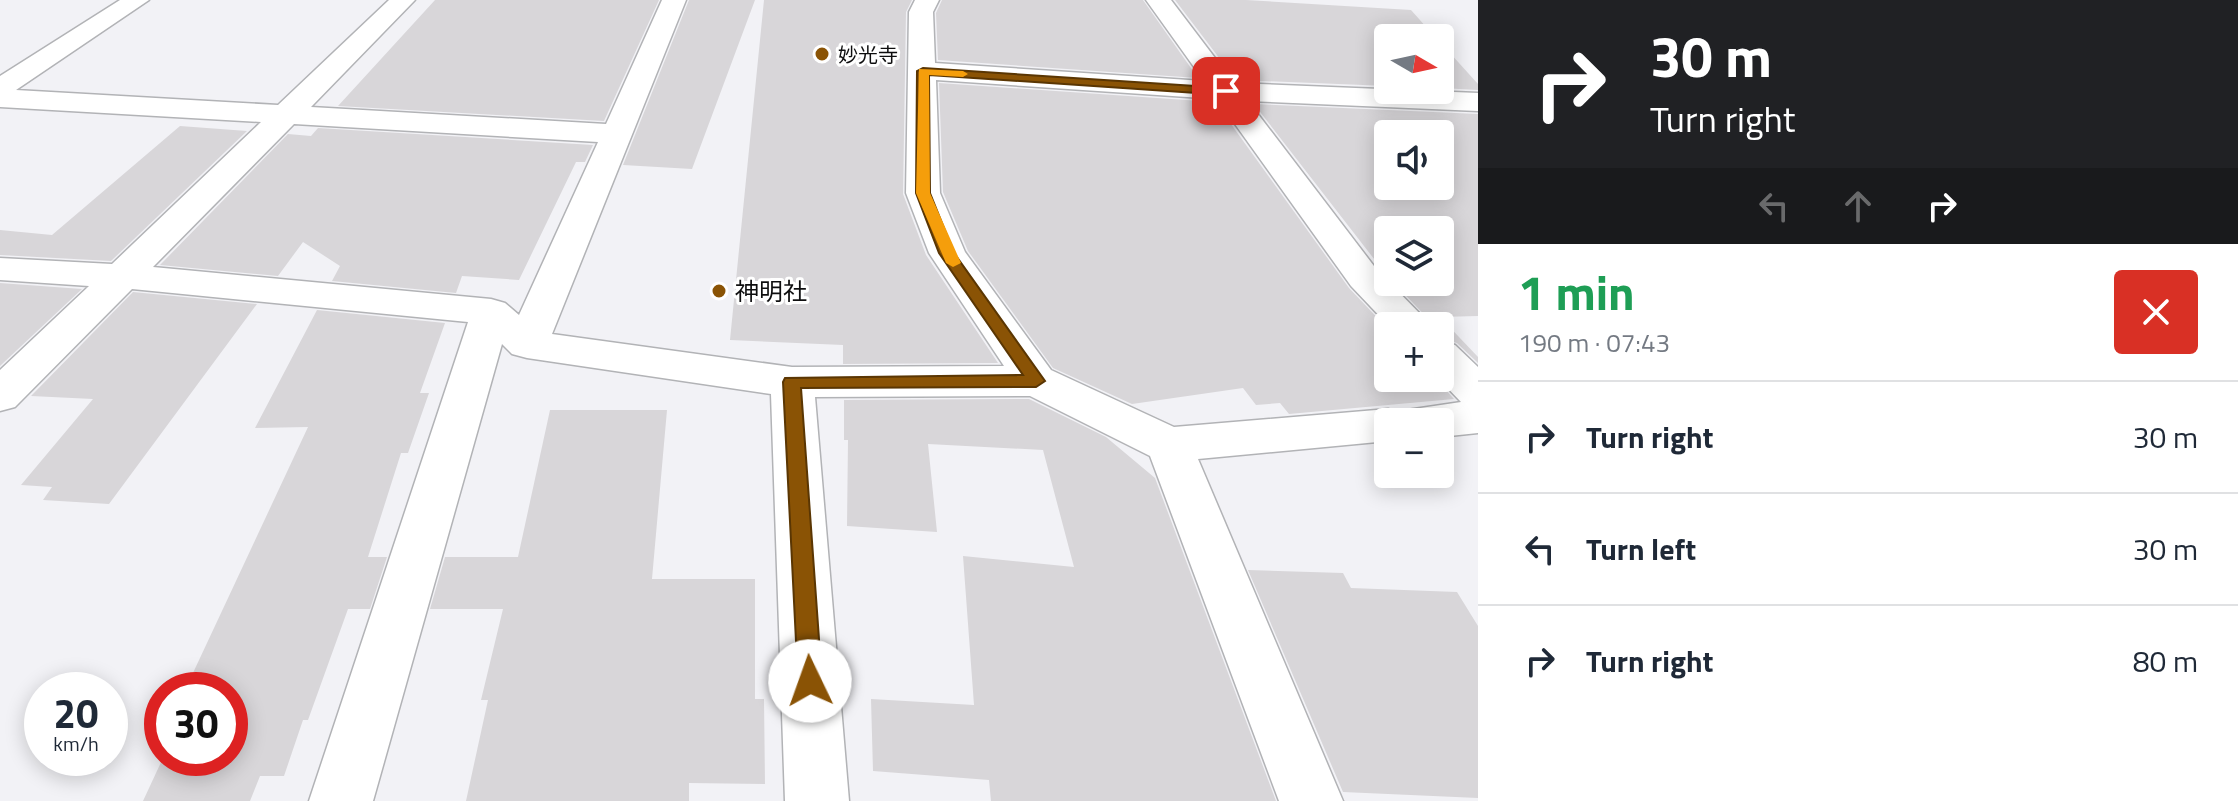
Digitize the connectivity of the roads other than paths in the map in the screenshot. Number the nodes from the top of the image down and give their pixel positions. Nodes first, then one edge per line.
1 (137, 0) edge
2 (403, 0) edge
3 (674, 0) edge
4 (927, 0) edge
5 (1158, 0) edge
6 (923, 71) junction
7 (0, 88) edge
8 (1226, 91) junction
9 (0, 98) edge
10 (1478, 102) edge
11 (286, 114) junction
12 (617, 134) junction
13 (0, 269) edge
14 (122, 276) junction
15 (1398, 312) edge
16 (509, 328) junction
17 (1454, 369) edge
18 (1036, 381) junction
19 (792, 382) junction
20 (1478, 393) edge
21 (0, 396) edge
22 (1478, 417) edge
23 (1454, 419) edge
24 (1374, 426) edge
25 (1169, 445) junction
26 (341, 801) edge
27 (817, 801) edge
28 (1311, 801) edge

1 - 7 street
2 - 11 street
3 - 12 street
4 - 6 street
5 - 8 street
6 - 8 street
6 - 18 street
8 - 10 street
8 - 15 street
9 - 11 street
11 - 12 street
11 - 14 street
12 - 16 street
13 - 14 street
14 - 16 street
14 - 21 street
16 - 19 street
16 - 26 street
17 - 20 street
18 - 19 street
18 - 25 street
19 - 27 street
22 - 23 street
24 - 25 street
25 - 28 street

